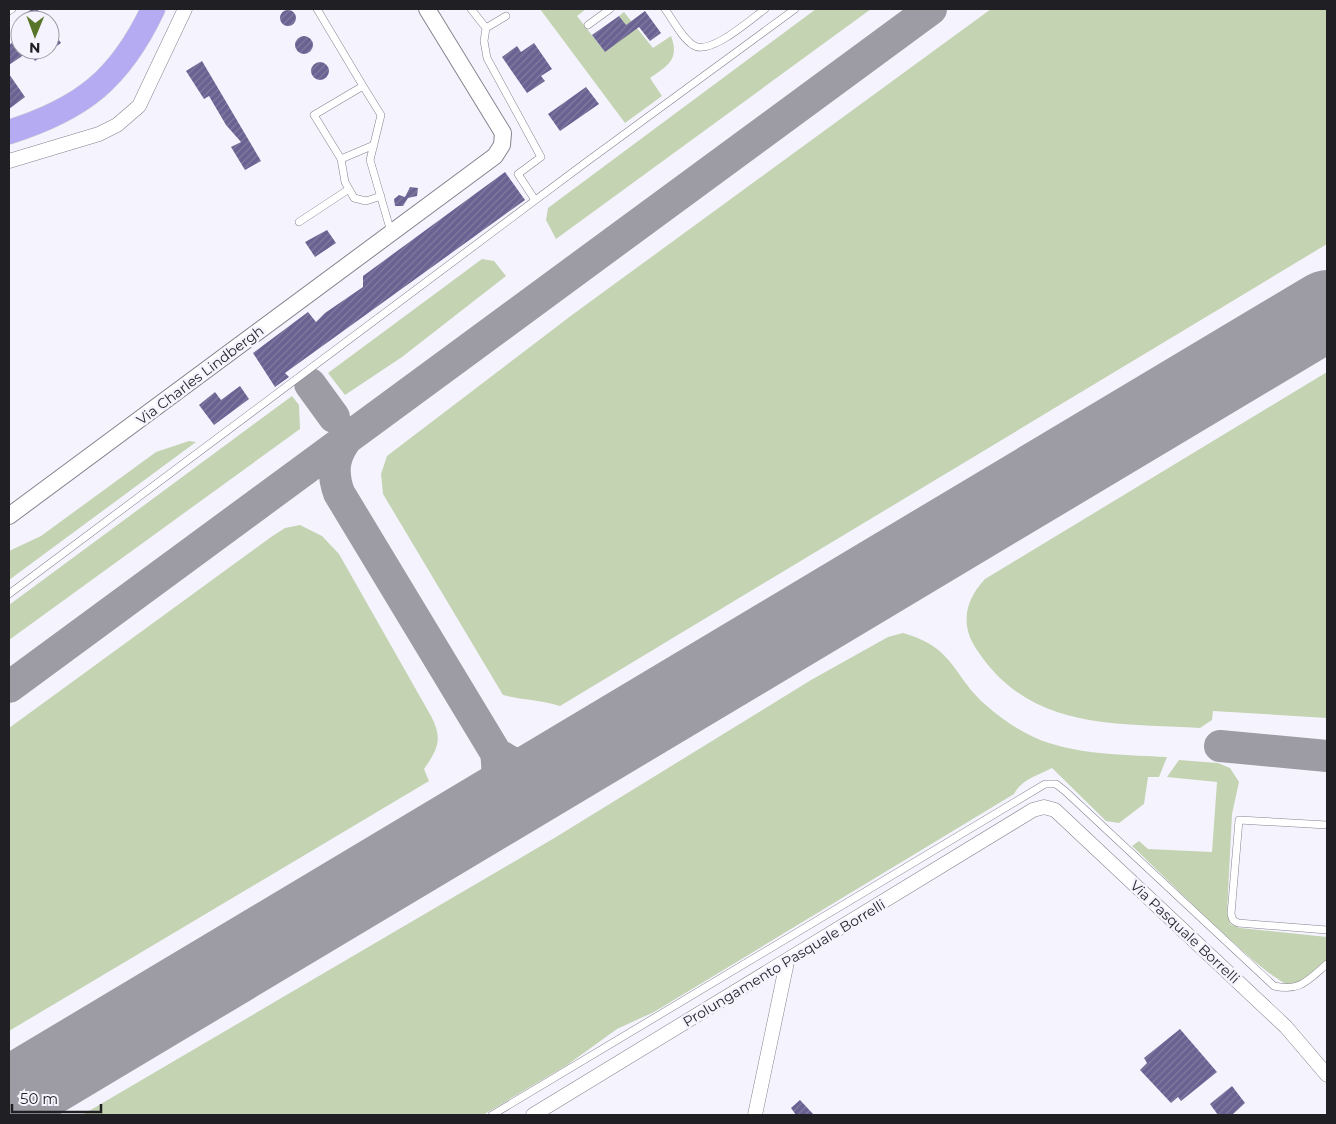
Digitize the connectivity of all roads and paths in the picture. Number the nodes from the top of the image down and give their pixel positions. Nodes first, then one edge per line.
1 (153, 9) edge
2 (185, 9) edge
3 (317, 9) edge
4 (429, 9) edge
5 (471, 9) edge
6 (610, 9) edge
7 (665, 9) edge
8 (765, 9) edge
9 (795, 9) edge
10 (506, 16) dead end
11 (588, 25) dead end
12 (486, 28) junction
13 (363, 86) junction
14 (9, 132) edge
15 (374, 145) junction
16 (341, 159) junction
17 (9, 161) edge
18 (349, 189) junction
19 (381, 196) junction
20 (535, 200) junction
21 (299, 222) dead end
22 (391, 232) junction
23 (9, 516) edge
24 (9, 594) edge
25 (1033, 810) joint
26 (1327, 825) edge
27 (1327, 930) edge
28 (786, 962) junction
29 (1327, 964) edge
30 (1327, 1075) edge
31 (492, 1115) edge
32 (533, 1115) edge
33 (755, 1115) edge

1 - 14 highway
2 - 17 street
3 - 13 lane
4 - 22 street, Via Charles Lindbergh
5 - 12 lane
6 - 11 lane
7 - 8 lane
9 - 20 lane
10 - 12 lane
12 - 20 lane
13 - 15 lane
13 - 16 lane
15 - 16 lane
15 - 19 lane
16 - 18 lane
18 - 19 lane
18 - 21 lane
19 - 22 lane
20 - 24 lane
22 - 23 street, Via Charles Lindbergh
25 - 28 street, Prolungamento Pasquale Borrelli
25 - 30 street, Via Pasquale Borrelli
26 - 27 lane
28 - 32 street, Prolungamento Pasquale Borrelli
28 - 33 street
29 - 31 lane

